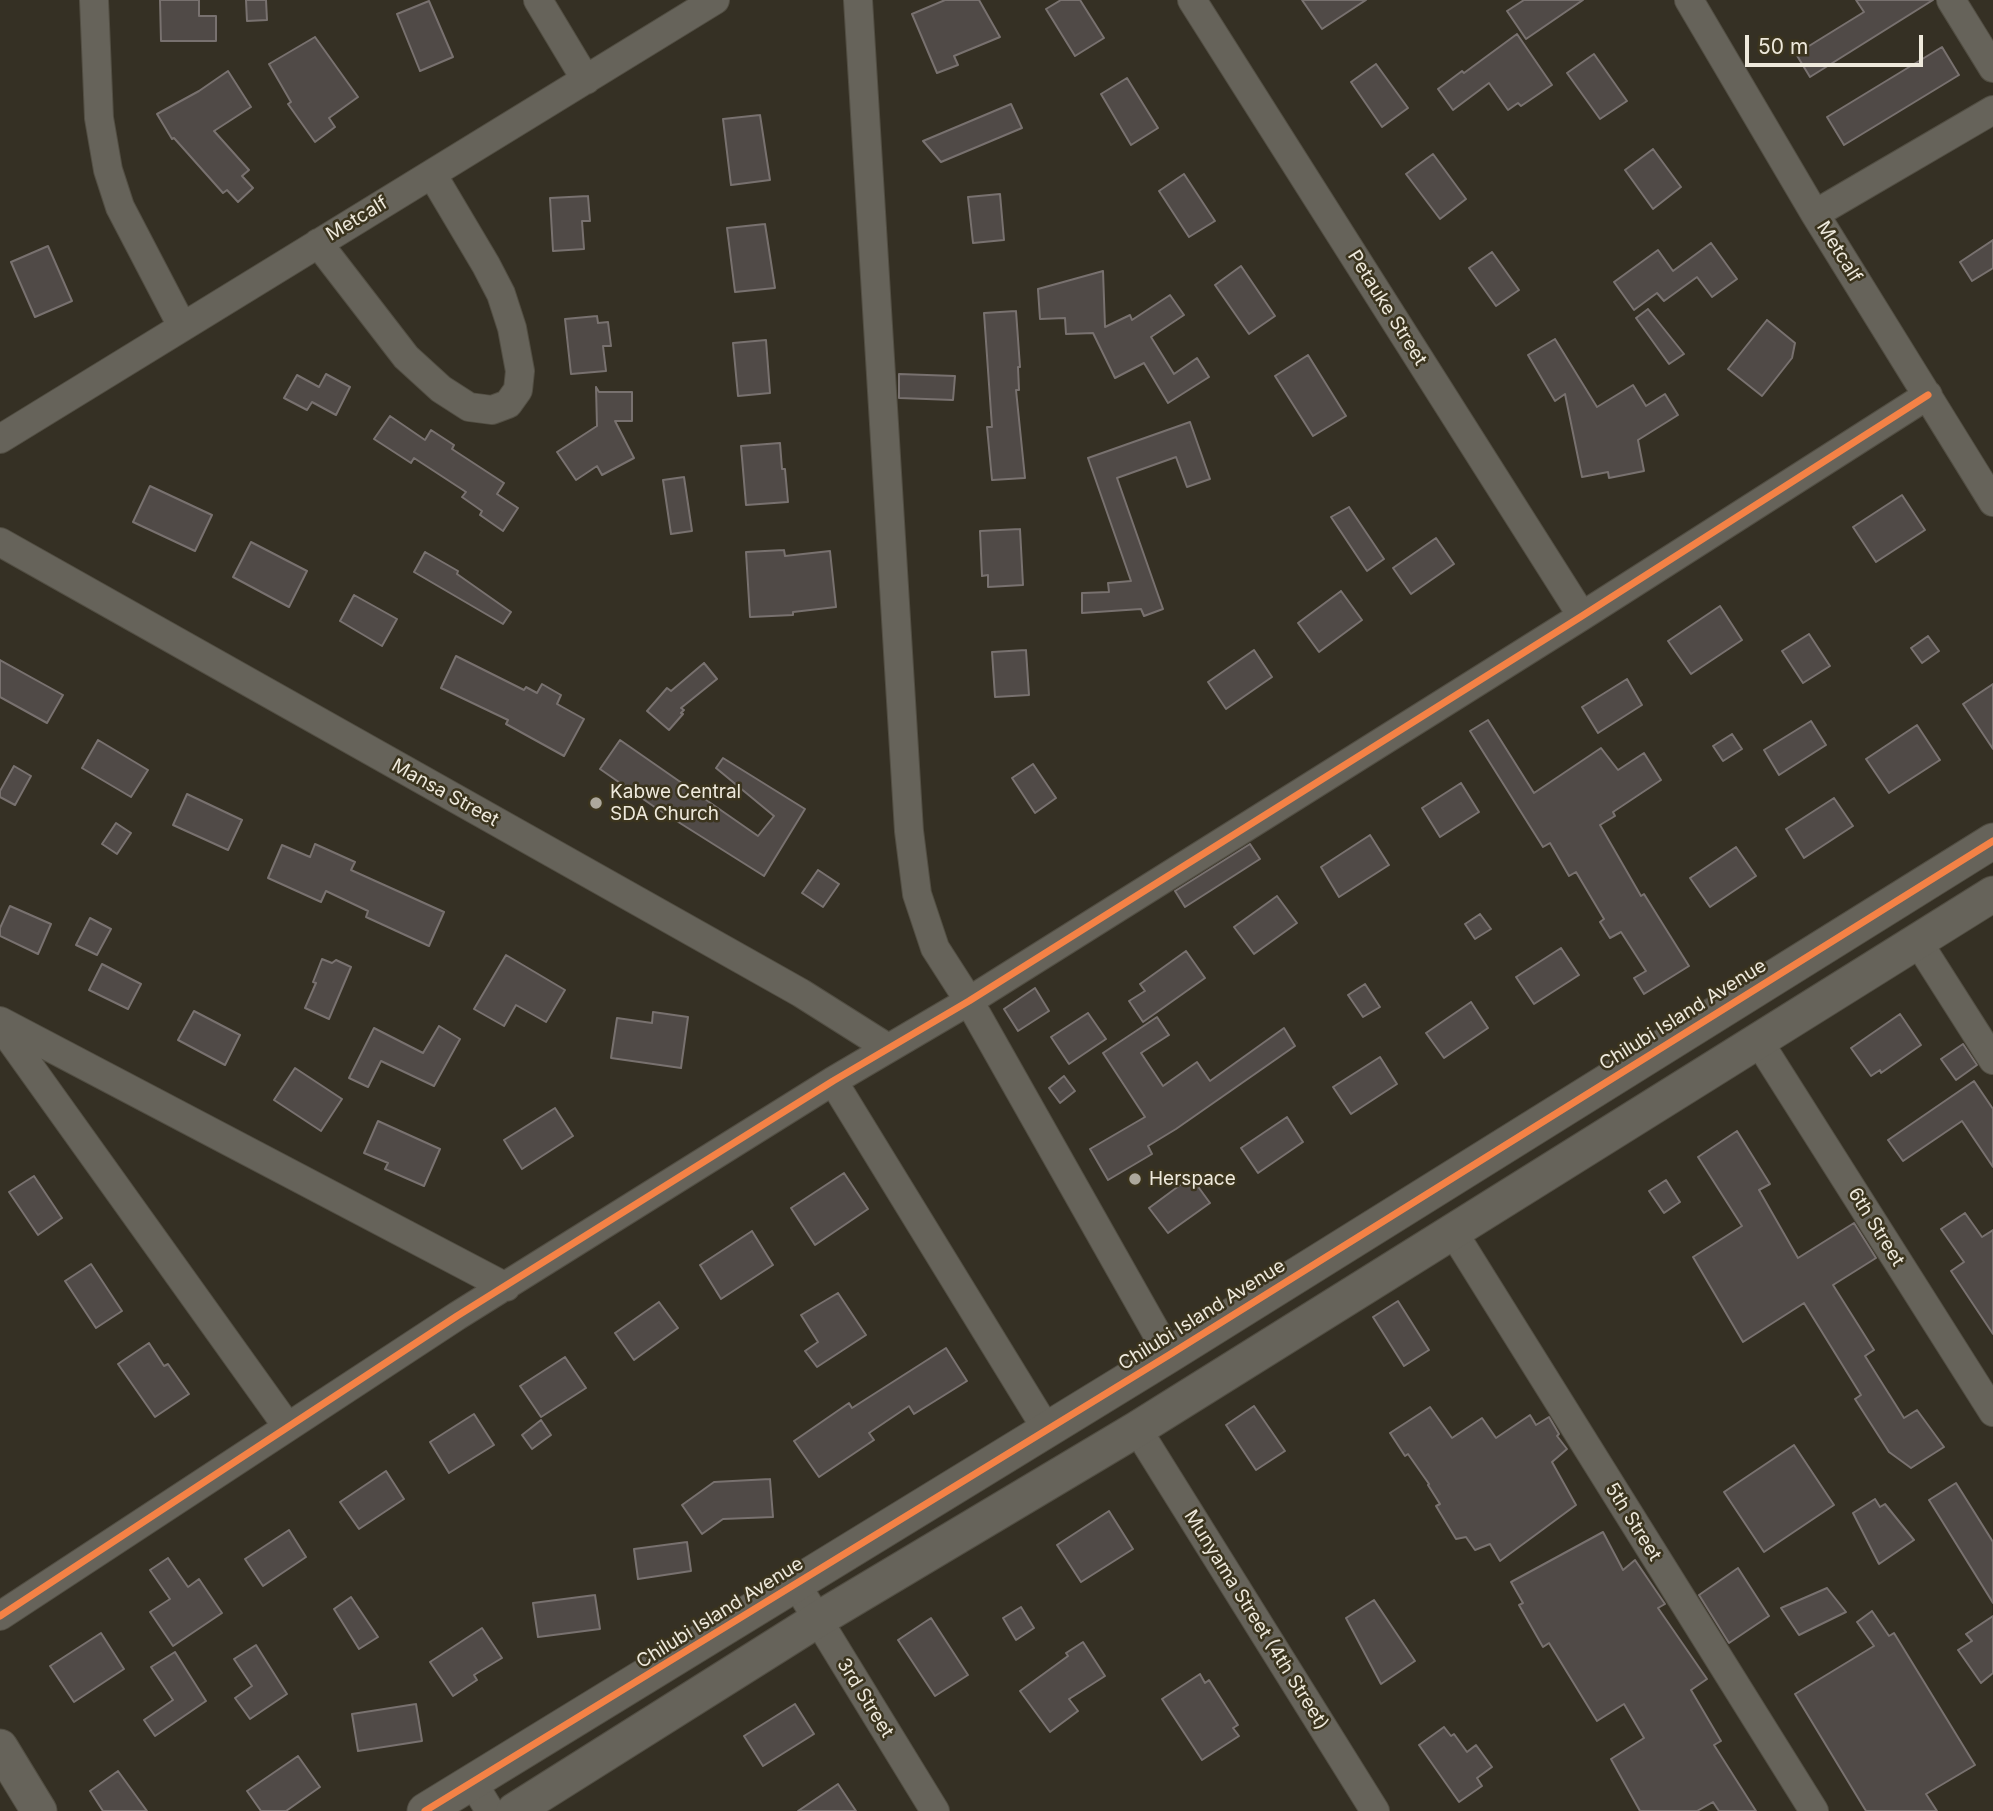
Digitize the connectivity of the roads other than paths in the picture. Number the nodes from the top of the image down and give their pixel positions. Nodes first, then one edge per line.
1 (94, 0) edge
2 (538, 0) edge
3 (715, 0) edge
4 (858, 0) edge
5 (1192, 0) edge
6 (1689, 0) edge
7 (1951, 0) edge
8 (1993, 68) edge
9 (586, 80) junction
10 (1993, 110) edge
11 (432, 174) junction
12 (1815, 214) junction
13 (318, 243) junction
14 (182, 326) junction
15 (1928, 395) junction
16 (0, 439) edge
17 (1993, 502) edge
18 (0, 542) edge
19 (1582, 616) junction
20 (1993, 841) edge
21 (1993, 894) edge
22 (1918, 942) junction
23 (969, 1001) junction
24 (0, 1023) edge
25 (1759, 1042) junction
26 (888, 1048) junction
27 (1993, 1060) edge
28 (833, 1081) junction
29 (1453, 1232) junction
30 (506, 1287) junction
31 (1169, 1355) junction
32 (1993, 1412) edge
33 (287, 1426) junction
34 (1137, 1429) junction
35 (1047, 1430) junction
36 (796, 1584) junction
37 (0, 1616) edge
38 (817, 1620) junction
39 (0, 1747) edge
40 (482, 1797) edge
41 (39, 1811) edge
42 (425, 1811) edge
43 (514, 1811) edge
44 (935, 1811) edge
45 (1375, 1811) edge
46 (1814, 1811) edge

1 - 14 street
2 - 9 street
3 - 9 street, Metcalf
4 - 23 street
5 - 19 street, Petauke Street
6 - 12 street, Metcalf
7 - 8 street
9 - 11 street, Metcalf
10 - 12 street
11 - 13 street, Metcalf
11 - 13 street
12 - 15 street, Metcalf
13 - 14 street, Metcalf
14 - 16 street, Metcalf
15 - 17 street, Metcalf
15 - 19 street
18 - 26 street, Mansa Street
19 - 23 street
20 - 31 street, Chilubi Island Avenue
21 - 22 street
22 - 25 street
22 - 27 street
23 - 26 street
23 - 31 street
24 - 30 street
24 - 33 street
25 - 29 street
25 - 32 street, 6th Street
26 - 28 street
28 - 30 street
28 - 35 street
29 - 34 street
29 - 46 street, 5th Street
30 - 33 street
31 - 35 street, Chilubi Island Avenue
33 - 37 street
34 - 38 street
34 - 45 street, Munyama Street (4th Street)
35 - 36 street, Chilubi Island Avenue
36 - 38 street, 3rd Street
36 - 40 street, Chilubi Island Avenue
38 - 43 street
38 - 44 street, 3rd Street
39 - 41 street
40 - 42 street, Chilubi Island Avenue

